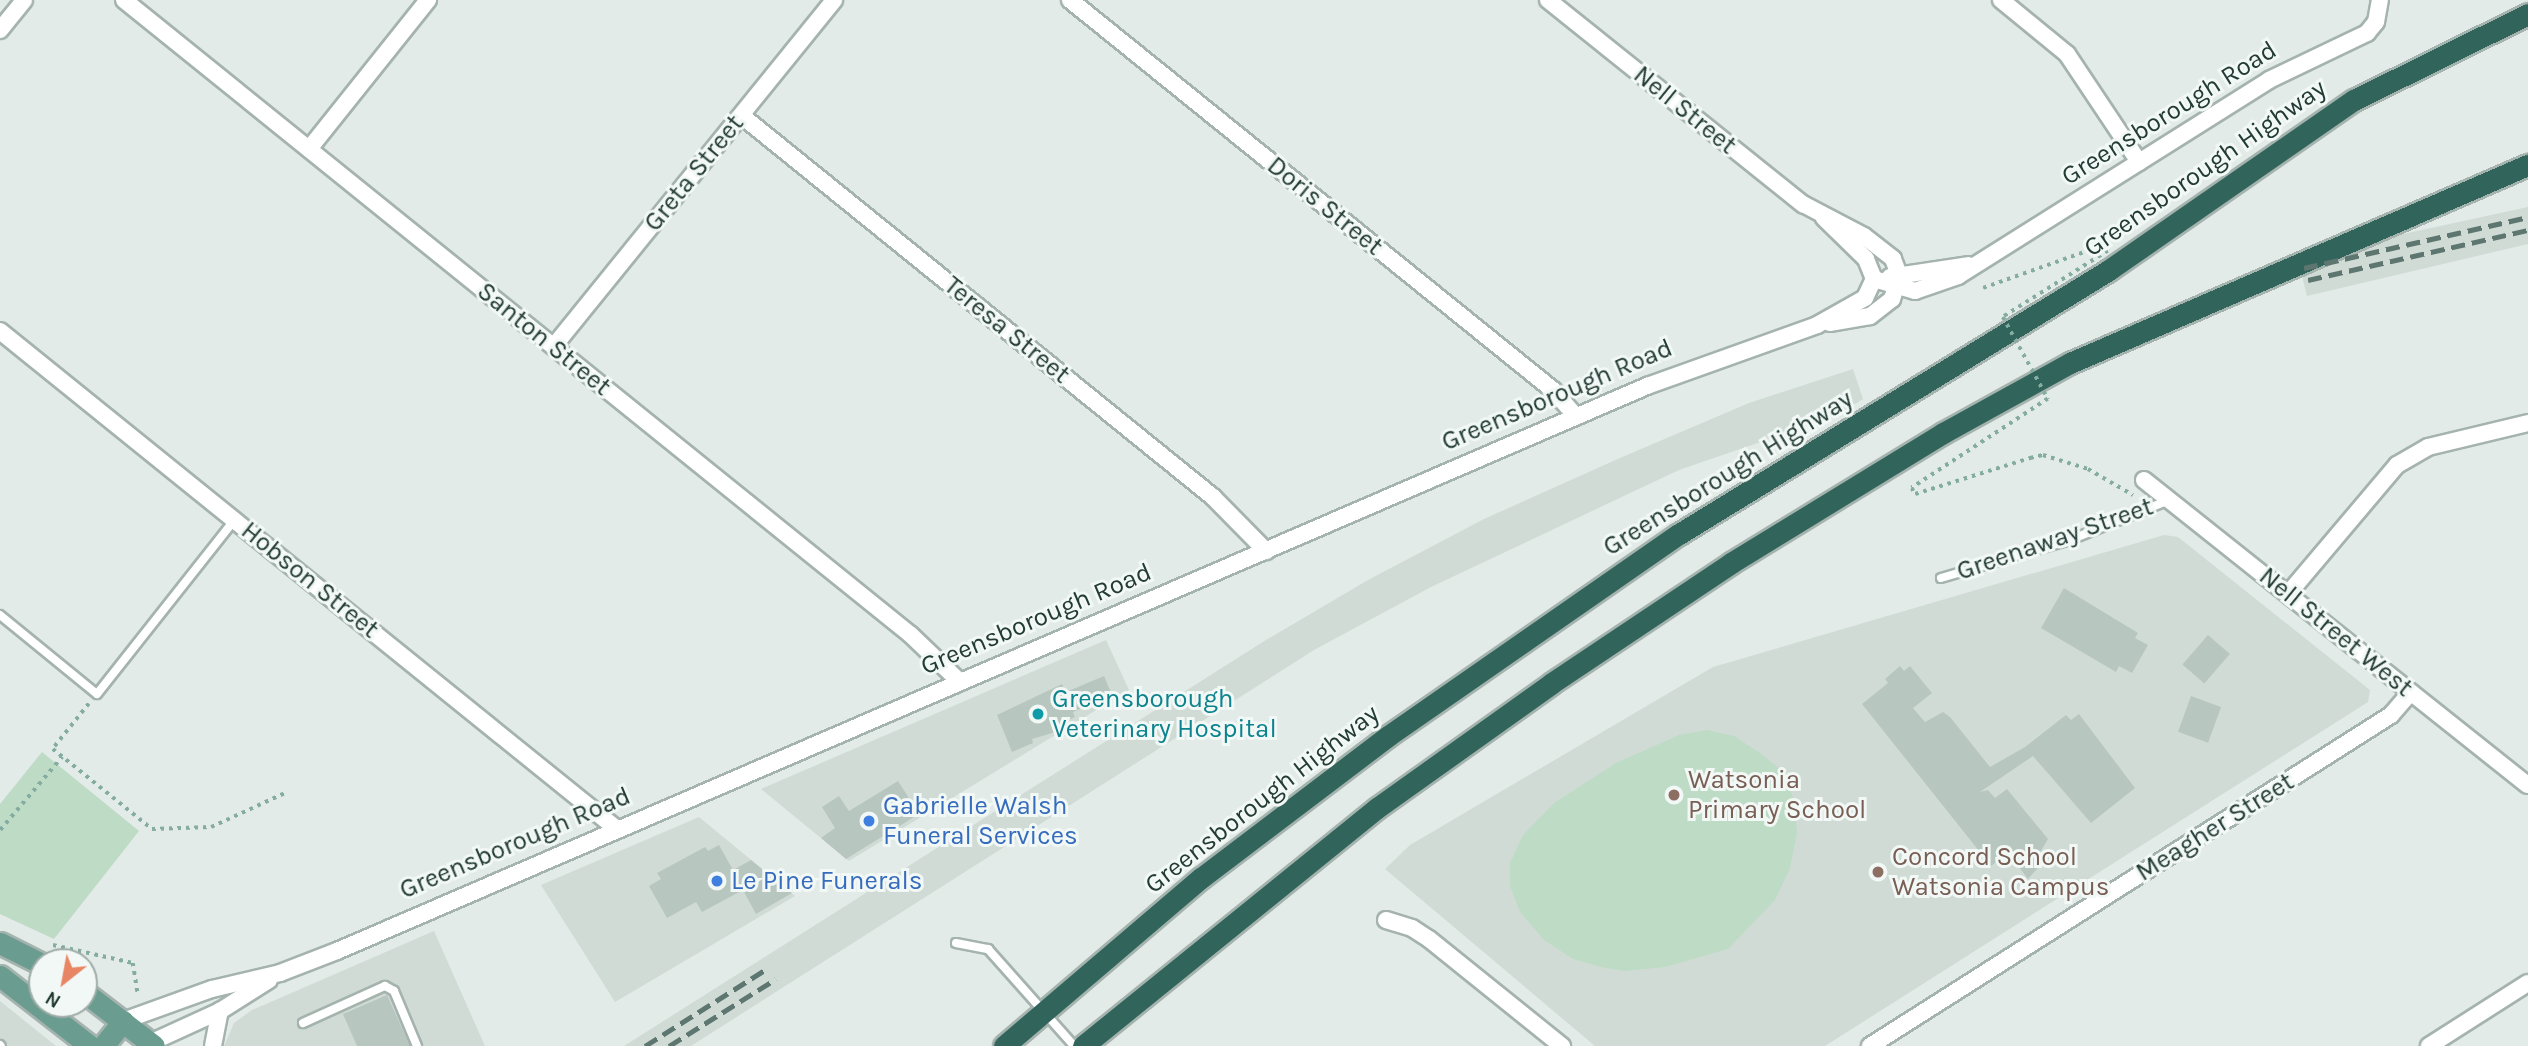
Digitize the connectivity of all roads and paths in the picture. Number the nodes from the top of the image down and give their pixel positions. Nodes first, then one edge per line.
1 (24, 0) edge
2 (124, 0) edge
3 (428, 0) edge
4 (834, 0) edge
5 (1070, 0) edge
6 (1548, 0) edge
7 (2001, 0) edge
8 (2379, 0) edge
9 (2528, 14) edge
10 (0, 30) edge
11 (742, 116) junction
12 (309, 149) junction
13 (2139, 162) junction
14 (2528, 165) edge
15 (1824, 218) junction
16 (1874, 279) junction
17 (1899, 282) junction
18 (1983, 288) dead end
19 (1817, 325) junction
20 (0, 331) edge
21 (554, 346) junction
22 (1576, 416) junction
23 (2528, 423) edge
24 (2144, 480) dead end
25 (2136, 495) dead end
26 (2169, 500) junction
27 (235, 519) junction
28 (1266, 551) junction
29 (1941, 578) dead end
30 (2288, 594) junction
31 (0, 615) edge
32 (960, 682) junction
33 (2411, 692) junction
34 (97, 694) junction
35 (62, 756) junction
36 (2528, 785) edge
37 (287, 792) dead end
38 (0, 830) edge
39 (618, 830) junction
40 (1386, 920) dead end
41 (45, 942) dead end
42 (0, 943) edge
43 (956, 943) dead end
44 (28, 957) edge
45 (280, 973) junction
46 (0, 976) edge
47 (2528, 983) edge
48 (98, 1002) edge
49 (150, 1008) junction
50 (220, 1010) junction
51 (1045, 1011) junction
52 (123, 1021) junction
53 (303, 1023) dead end
54 (145, 1045) edge
55 (90, 1046) edge
56 (103, 1046) edge
57 (213, 1046) edge
58 (417, 1046) edge
59 (1004, 1046) edge
60 (1074, 1046) edge
61 (1083, 1046) edge
62 (1562, 1046) edge
63 (1870, 1046) edge
64 (2429, 1046) edge

1 - 10 street
2 - 12 street, Santon Street
3 - 12 street
4 - 11 street, Greta Street
5 - 22 street, Doris Street
6 - 15 street, Nell Street
7 - 13 street
8 - 13 street, Greensborough Road
9 - 51 highway, Greensborough Highway
11 - 21 street, Greta Street
11 - 28 street, Teresa Street
12 - 21 street, Santon Street
13 - 17 street, Greensborough Road
14 - 61 highway
15 - 16 street, Nell Street
15 - 17 street, Nell Street
16 - 17 street, Greensborough Road
16 - 19 street, Greensborough Road
17 - 19 street, Greensborough Road
18 - 25 path, bridge
19 - 22 street, Greensborough Road
20 - 27 street, Hobson Street
21 - 32 street, Santon Street
22 - 28 street, Greensborough Road
23 - 30 street
24 - 26 street, Nell Street West
26 - 29 lane, Greenaway Street
26 - 30 street, Nell Street West
27 - 34 lane
27 - 39 street, Hobson Street
28 - 32 street, Greensborough Road
30 - 33 street, Nell Street West
31 - 34 lane
32 - 39 street, Greensborough Road
33 - 36 street, Nell Street West
33 - 63 street, Meagher Street
34 - 35 path
35 - 37 path
35 - 38 path
39 - 45 street, Greensborough Road
40 - 62 street
41 - 49 path
42 - 44 main road
43 - 51 lane
45 - 49 street, Greensborough Road
45 - 50 street, Greensborough Road
46 - 55 main road
47 - 64 street
48 - 52 main road
49 - 52 street, Greensborough Road
50 - 54 street, Greensborough Road
50 - 57 street
51 - 59 highway, Greensborough Highway
51 - 60 lane
52 - 54 main road
52 - 56 main road, Greensborough Road
53 - 58 lane

